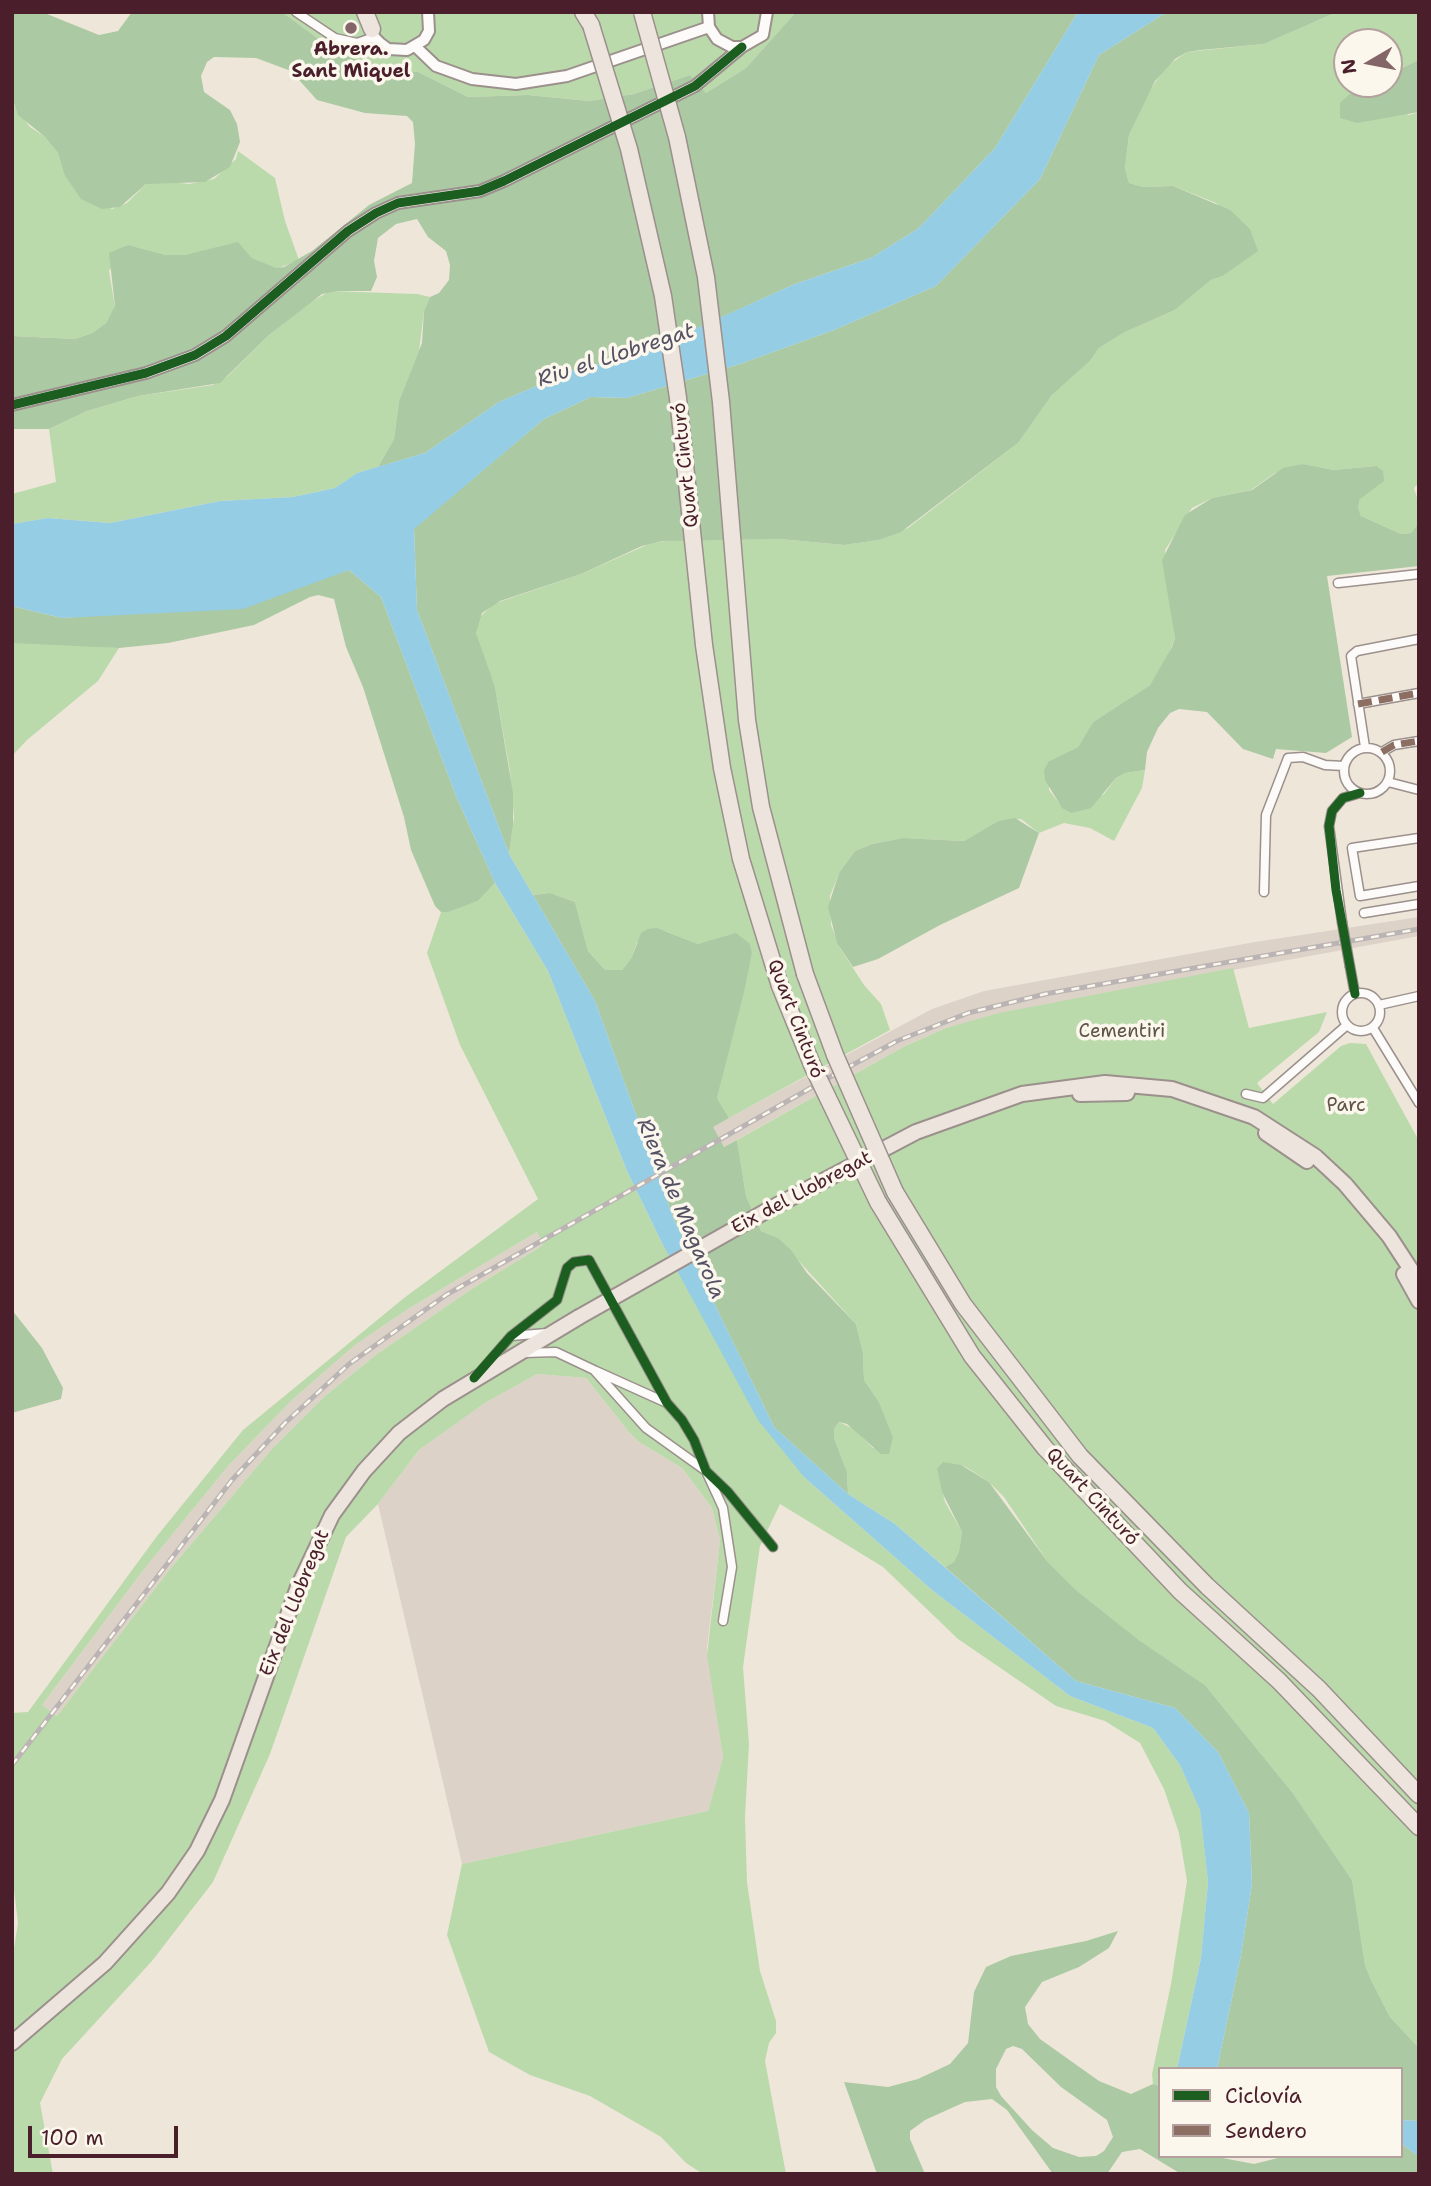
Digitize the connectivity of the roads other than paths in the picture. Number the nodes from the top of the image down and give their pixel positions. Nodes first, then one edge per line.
1 (296, 12) edge
2 (365, 12) edge
3 (428, 12) edge
4 (642, 12) edge
5 (708, 12) edge
6 (770, 15) edge
7 (587, 17) edge
8 (373, 26) edge
9 (709, 27) junction
10 (723, 44) junction
11 (416, 47) junction
12 (742, 47) junction
13 (713, 74) junction
14 (12, 404) edge
15 (1419, 574) edge
16 (1338, 583) dead end
17 (1419, 639) edge
18 (1419, 693) edge
19 (1358, 704) junction
20 (1419, 741) edge
21 (1366, 747) junction
22 (1382, 752) junction
23 (1344, 766) junction
24 (1388, 782) junction
25 (1419, 790) edge
26 (1360, 793) junction
27 (1419, 838) edge
28 (1419, 886) edge
29 (1264, 892) dead end
30 (1419, 904) edge
31 (1364, 913) dead end
32 (1355, 994) junction
33 (1419, 996) edge
34 (1379, 1005) junction
35 (1347, 1025) junction
36 (1373, 1028) junction
37 (1246, 1094) dead end
38 (1419, 1103) edge
39 (982, 1108) junction
40 (1419, 1282) edge
41 (1419, 1301) edge
42 (553, 1331) junction
43 (511, 1336) junction
44 (556, 1352) junction
45 (513, 1354) junction
46 (594, 1370) junction
47 (474, 1378) junction
48 (667, 1403) junction
49 (706, 1471) junction
50 (773, 1547) dead end
51 (723, 1620) dead end
52 (1419, 1795) edge
53 (1419, 1827) edge
54 (12, 2043) edge

1 - 8 street
2 - 8 highway
3 - 11 street
4 - 52 highway, Quart Cinturó, bridge
5 - 9 street
6 - 12 street
7 - 53 highway, Quart Cinturó, bridge
8 - 11 street
9 - 10 street
9 - 11 street
10 - 12 street
10 - 13 street
12 - 13 street
13 - 14 street
15 - 16 street
17 - 19 street
18 - 19 street
19 - 21 street
20 - 22 street
21 - 22 street
21 - 23 street
22 - 24 street
23 - 26 street
23 - 29 street
24 - 25 street
24 - 26 street
26 - 32 street, bridge
27 - 28 street
30 - 31 street
32 - 34 street
32 - 35 street
33 - 34 street
34 - 36 street
35 - 36 street
35 - 37 street
36 - 38 street
39 - 40 highway, Eix del Llobregat
39 - 41 highway, Eix del Llobregat
39 - 42 highway, Eix del Llobregat, bridge
42 - 43 street
42 - 44 street
42 - 45 highway, Eix del Llobregat
43 - 47 street
43 - 48 street
44 - 45 street
44 - 46 street
45 - 47 highway, Eix del Llobregat
46 - 48 street
46 - 49 street
47 - 54 highway, Eix del Llobregat
48 - 49 street
49 - 50 street
49 - 51 street

